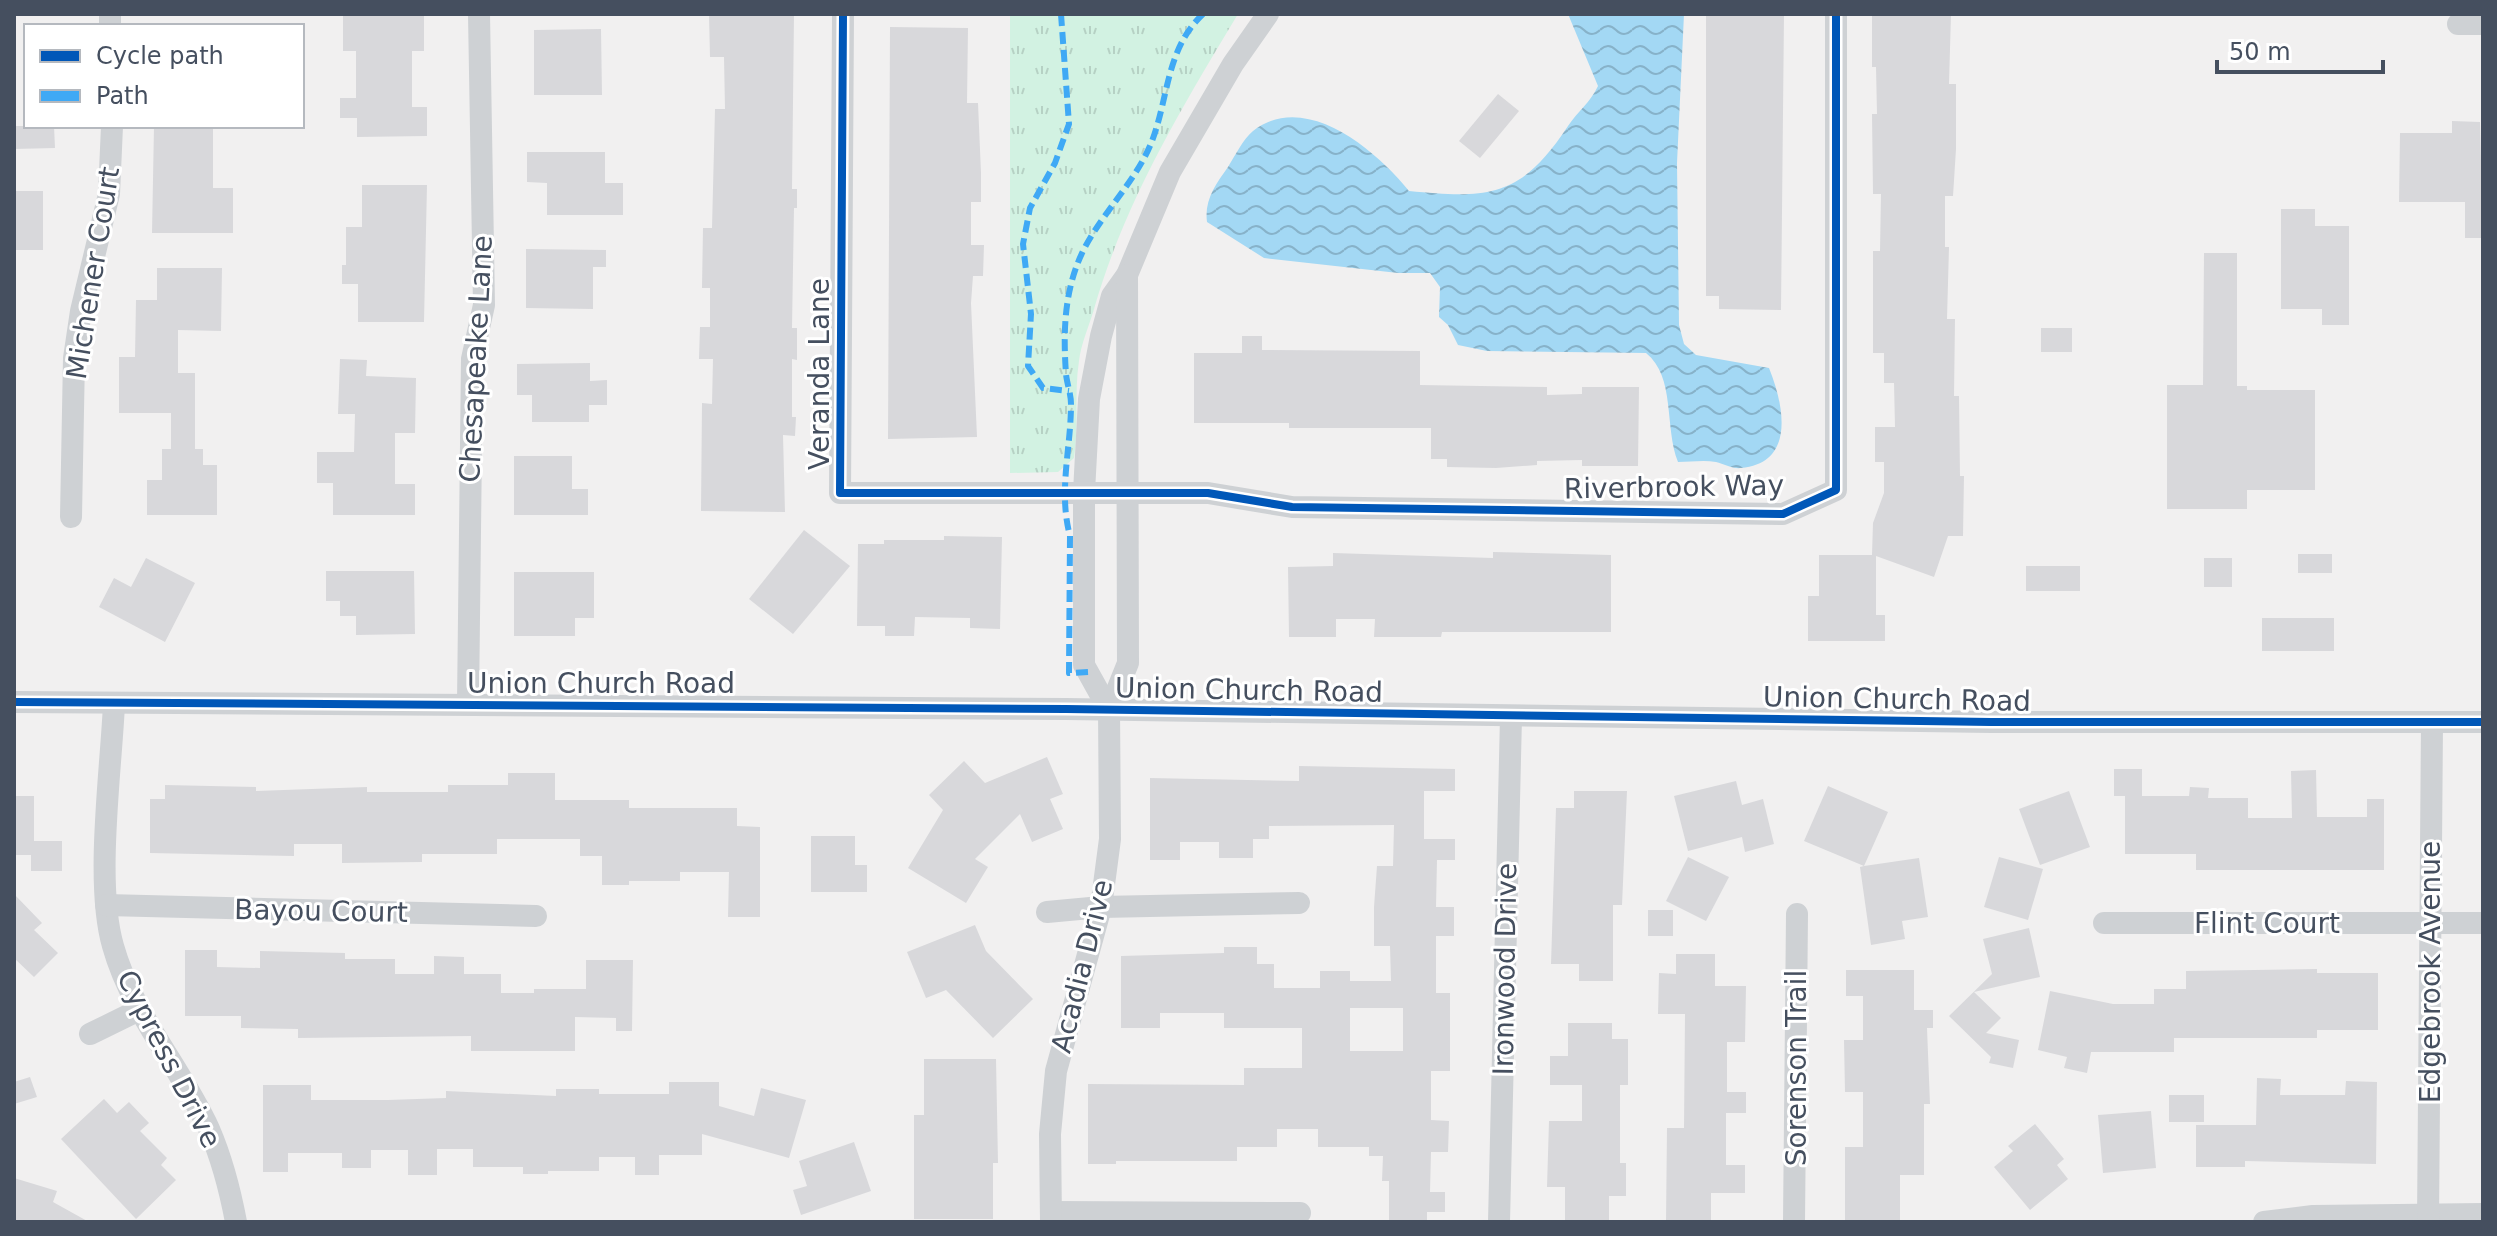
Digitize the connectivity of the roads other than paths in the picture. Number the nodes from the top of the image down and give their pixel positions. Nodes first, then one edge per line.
1 (479, 14) edge
2 (843, 14) edge
3 (1268, 14) edge
4 (1836, 14) edge
5 (2458, 24) dead end
6 (2483, 24) edge
7 (112, 128) edge
8 (1127, 275) junction
9 (1084, 492) junction
10 (1129, 492) junction
11 (71, 517) dead end
12 (14, 702) edge
13 (114, 704) junction
14 (468, 704) junction
15 (1109, 710) junction
16 (1511, 717) junction
17 (2483, 722) edge
18 (2432, 723) junction
19 (1299, 903) dead end
20 (106, 905) junction
21 (1101, 907) junction
22 (1047, 912) dead end
23 (1797, 914) dead end
24 (536, 916) dead end
25 (2429, 922) junction
26 (2104, 923) dead end
27 (2483, 923) edge
28 (141, 1009) junction
29 (90, 1034) dead end
30 (1300, 1213) dead end
31 (2483, 1214) edge
32 (1052, 1217) edge
33 (2428, 1218) edge
34 (236, 1222) edge
35 (1499, 1222) edge
36 (1794, 1222) edge
37 (2264, 1222) edge

1 - 14 street, Chesapeake Lane
2 - 9 street, Veranda Lane
3 - 8 street
4 - 10 street, Riverbrook Way
5 - 6 street
7 - 11 street, Michener Court
8 - 9 street
8 - 10 street
9 - 10 street, Veranda Lane
9 - 15 street
10 - 15 street
12 - 13 street, Union Church Road
13 - 14 street, Union Church Road
13 - 20 street, Cypress Drive
14 - 15 street, Union Church Road
15 - 16 street, Union Church Road
15 - 21 street, Acadia Drive
16 - 18 street, Union Church Road
16 - 35 street, Ironwood Drive
17 - 18 street, Union Church Road
18 - 25 street, Edgebrook Avenue
19 - 21 street
20 - 24 street, Bayou Court
20 - 28 street, Cypress Drive
21 - 22 street
21 - 32 street, Acadia Drive
23 - 36 street, Sorenson Trail
25 - 26 street, Flint Court
25 - 27 street, Flint Court
25 - 33 street, Edgebrook Avenue
28 - 29 street
28 - 34 street, Cypress Drive
30 - 32 street
31 - 33 street
33 - 37 street

